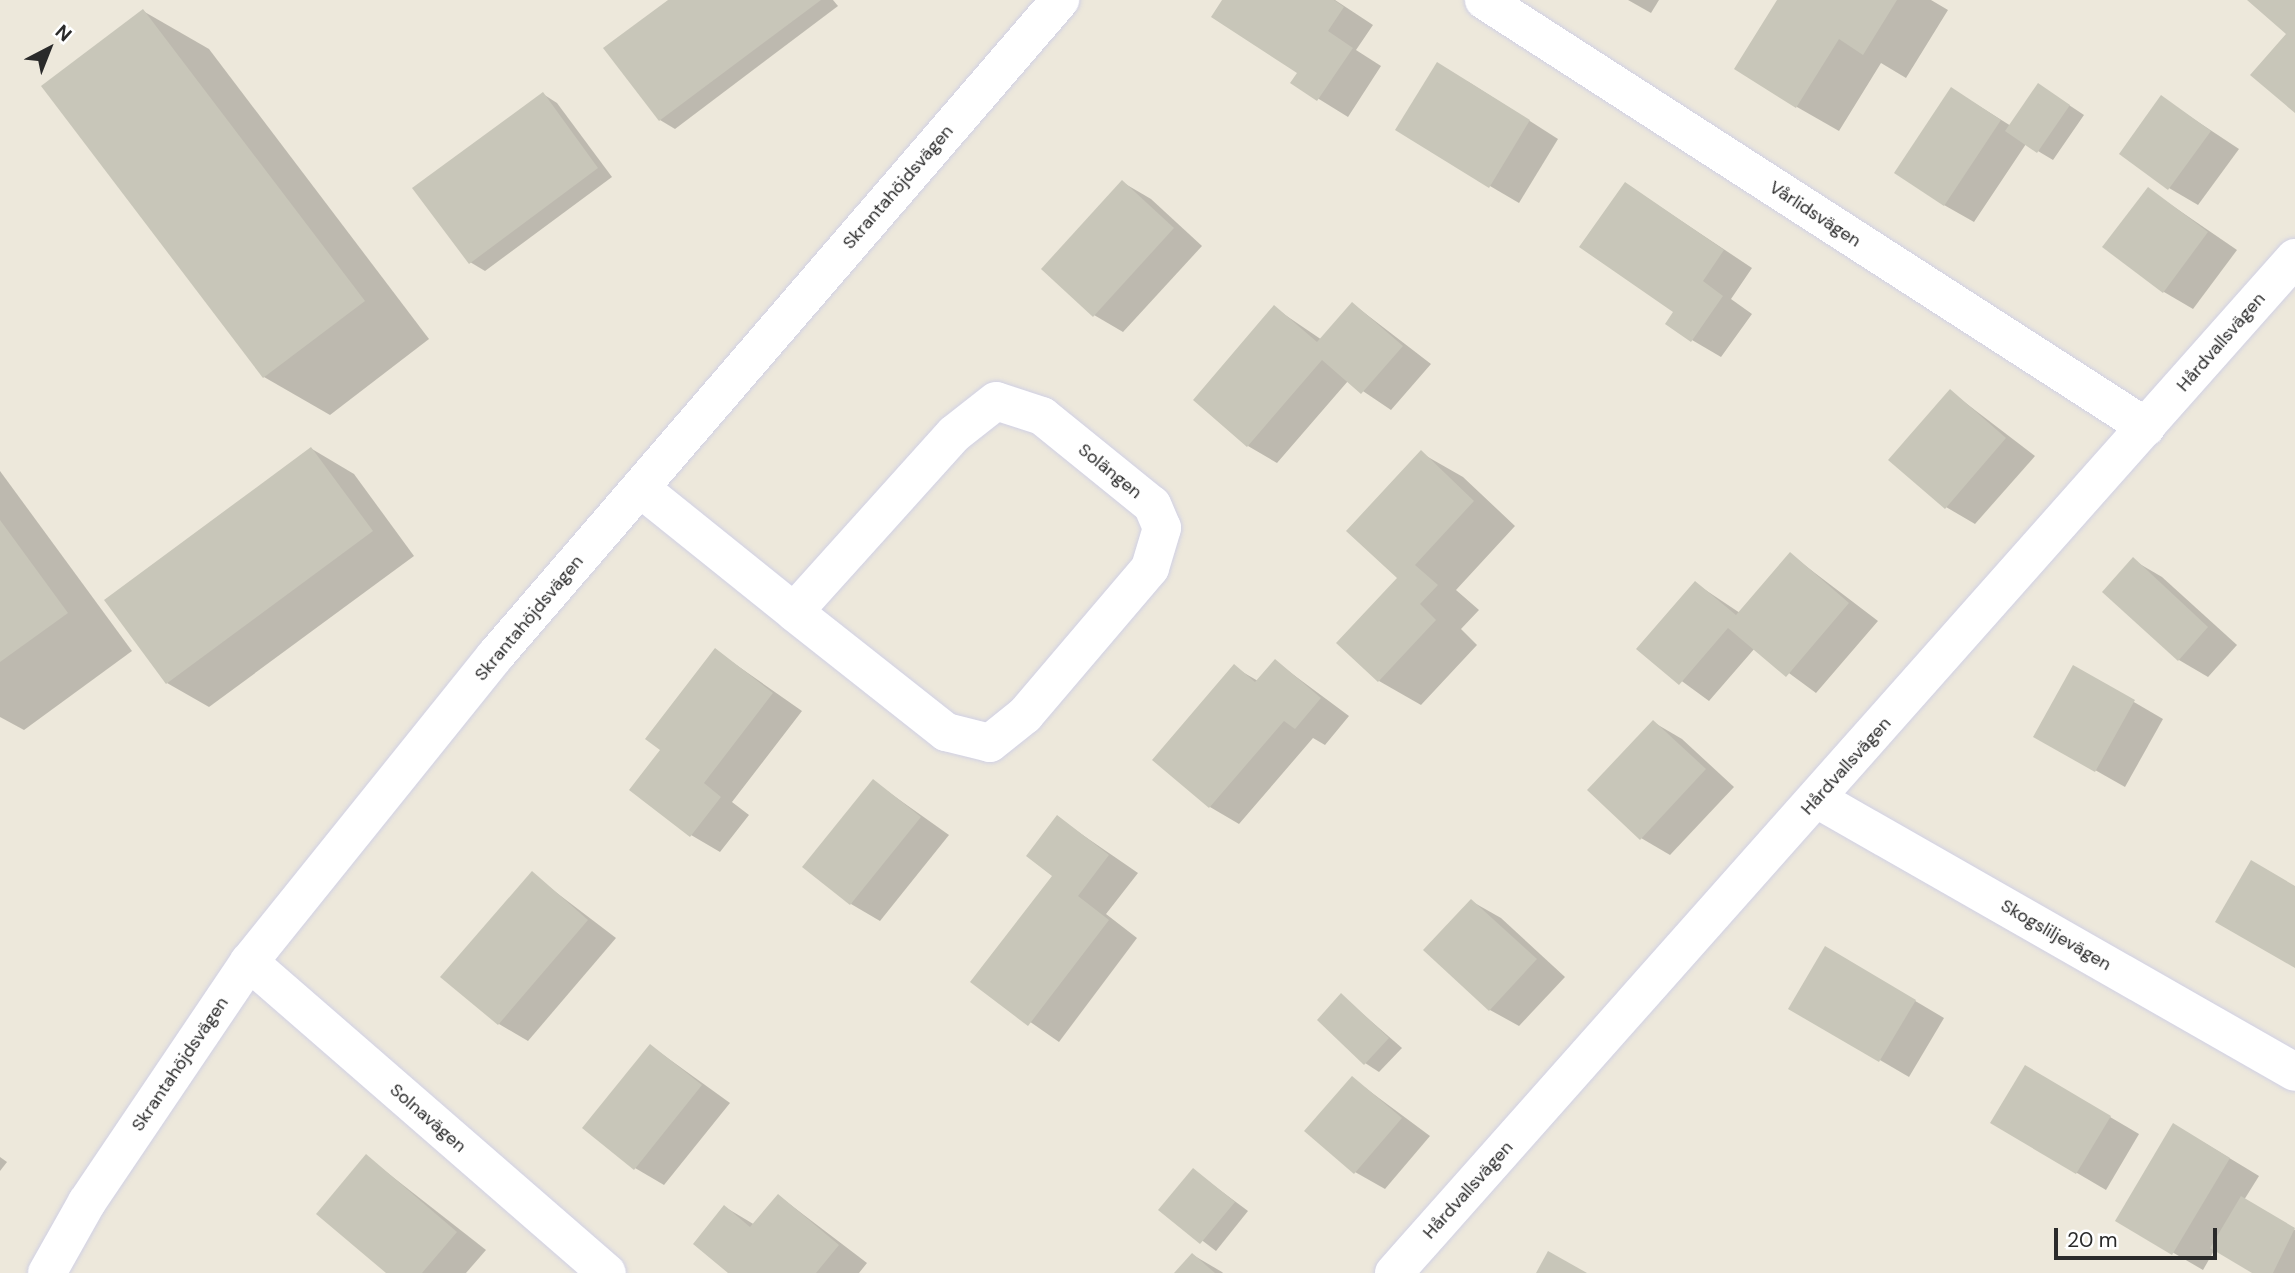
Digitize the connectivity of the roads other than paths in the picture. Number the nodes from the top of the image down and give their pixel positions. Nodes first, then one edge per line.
1 (1060, 0) edge
2 (1484, 0) edge
3 (2295, 258) edge
4 (2146, 427) junction
5 (640, 488) junction
6 (794, 612) junction
7 (1817, 799) junction
8 (248, 962) junction
9 (2295, 1072) edge
10 (47, 1273) edge
11 (607, 1273) edge
12 (1394, 1273) edge

1 - 5 street, Skrantahöjdsvägen
2 - 4 street, Vårlidsvägen
3 - 4 street, Hårdvallsvägen
4 - 7 street, Hårdvallsvägen
5 - 6 street, Solängen
5 - 8 street, Skrantahöjdsvägen
6 - 6 street, Solängen
7 - 9 street, Skogsliljevägen
7 - 12 street, Hårdvallsvägen
8 - 10 street, Skrantahöjdsvägen
8 - 11 street, Solnavägen

